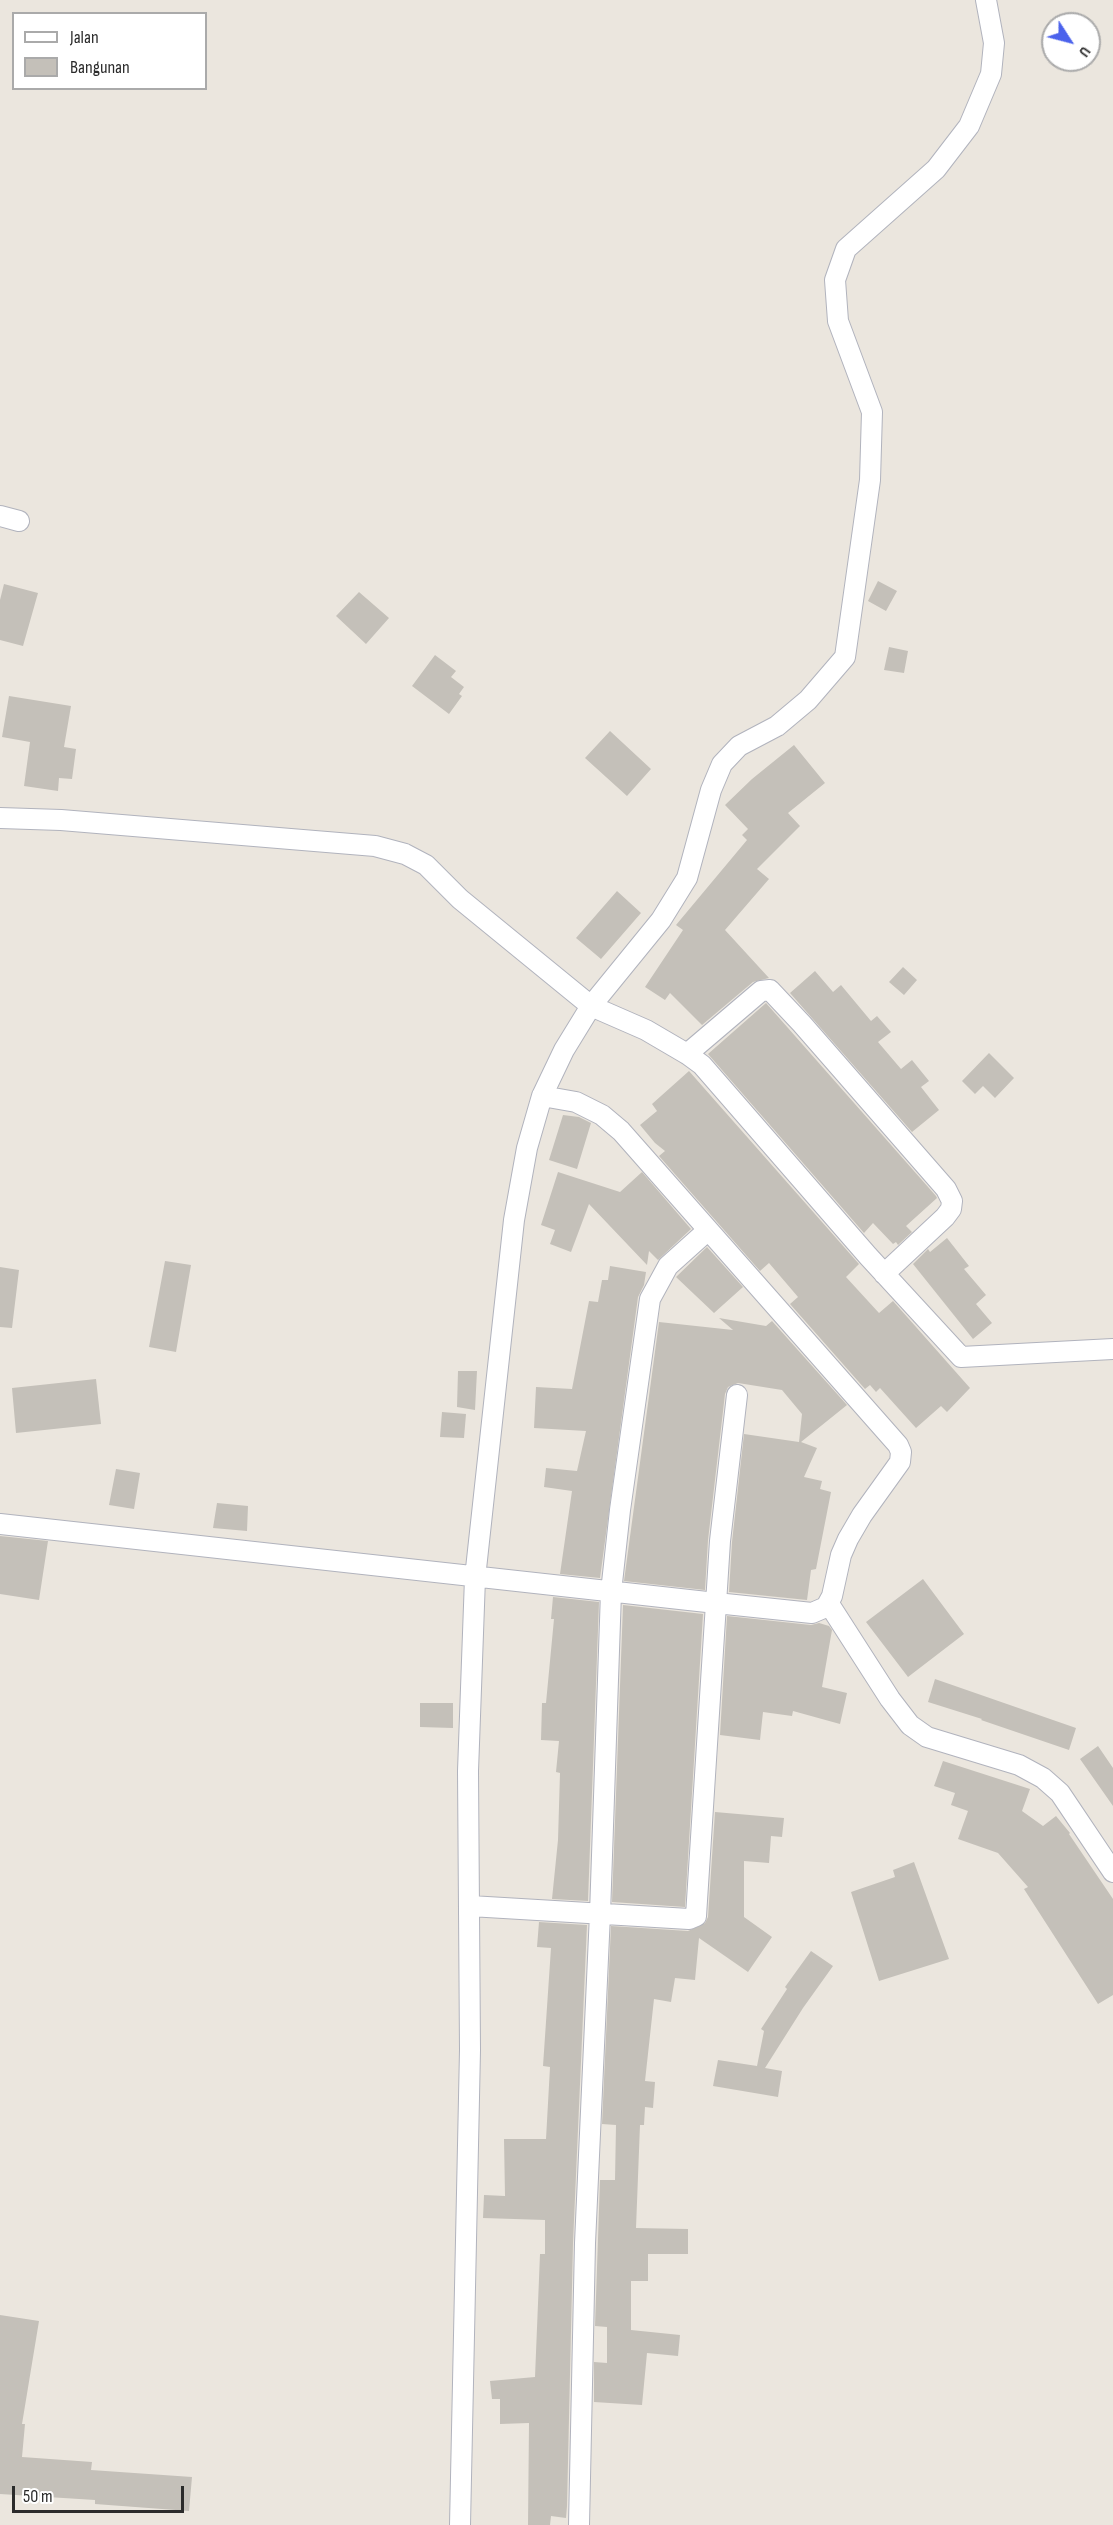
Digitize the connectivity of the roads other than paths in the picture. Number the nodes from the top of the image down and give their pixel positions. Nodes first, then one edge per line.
1 (986, 0) edge
2 (0, 818) edge
3 (591, 1006) junction
4 (687, 1054) junction
5 (542, 1096) junction
6 (707, 1231) junction
7 (884, 1274) junction
8 (1113, 1349) edge
9 (737, 1395) dead end
10 (0, 1524) edge
11 (474, 1578) junction
12 (611, 1592) junction
13 (716, 1603) junction
14 (829, 1604) junction
15 (1113, 1872) edge
16 (470, 1906) junction
17 (600, 1914) junction
18 (460, 2525) edge
19 (579, 2525) edge

1 - 3 street
2 - 3 street
3 - 4 street
3 - 5 street
4 - 7 street
4 - 7 street
5 - 6 street
5 - 11 street
6 - 12 street
6 - 14 street
7 - 8 street
9 - 13 street
10 - 11 street
11 - 12 street
11 - 16 street
12 - 13 street
12 - 17 street
13 - 14 street
13 - 17 street
14 - 15 street
16 - 17 street
16 - 18 street
17 - 19 street

